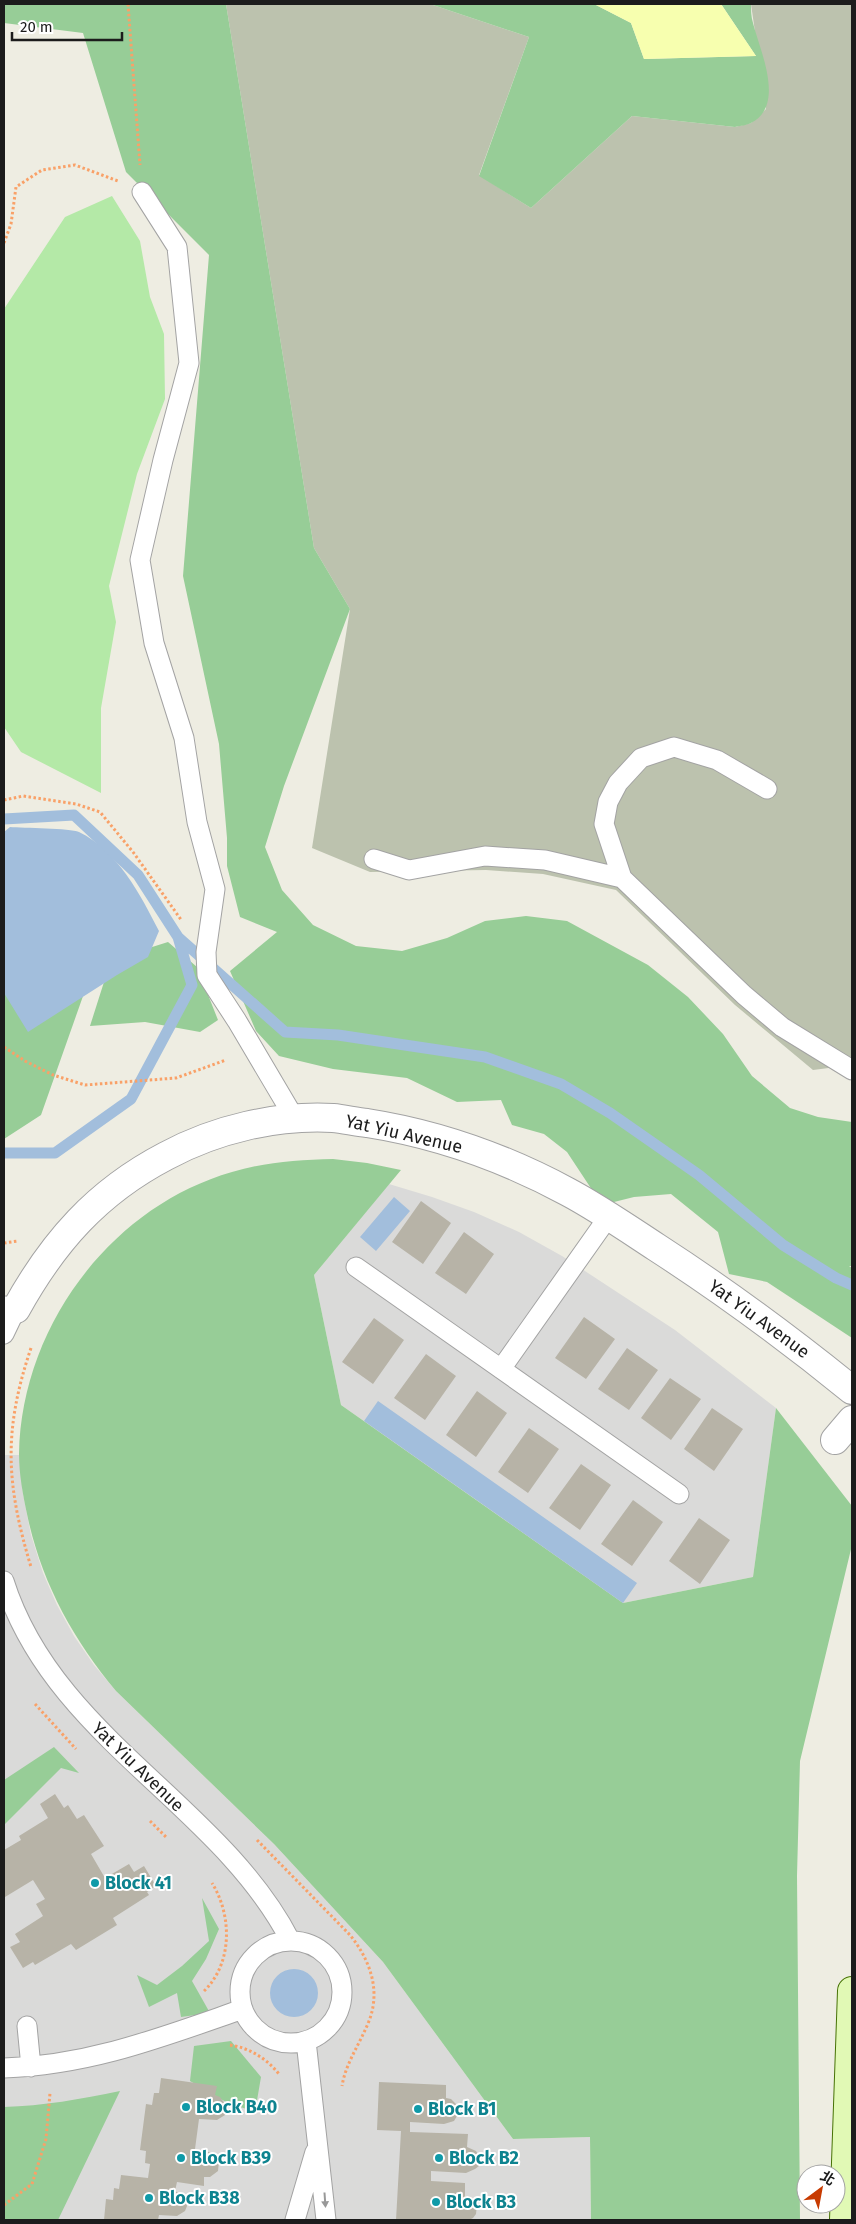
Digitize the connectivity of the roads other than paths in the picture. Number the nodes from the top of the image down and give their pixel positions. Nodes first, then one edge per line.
1 (142, 192) road end
2 (767, 789) dead end
3 (374, 859) dead end
4 (622, 878) junction
5 (852, 1070) edge
6 (294, 1119) junction
7 (609, 1216) junction
8 (356, 1267) dead end
9 (10, 1307) edge
10 (4, 1334) edge
11 (501, 1369) junction
12 (852, 1390) edge
13 (678, 1494) dead end
14 (4, 1581) edge
15 (290, 1940) junction
16 (852, 1991) edge
17 (243, 2009) junction
18 (27, 2026) dead end
19 (306, 2042) junction
20 (31, 2067) junction
21 (4, 2068) edge
22 (316, 2146) junction
23 (295, 2220) edge
24 (326, 2220) edge
25 (844, 2220) edge

1 - 6 lane
2 - 4 lane
3 - 4 lane
4 - 5 lane
6 - 7 street, Yat Yiu Avenue
6 - 9 street, Yat Yiu Avenue
7 - 11 lane
7 - 12 street, Yat Yiu Avenue
8 - 11 lane
9 - 10 lane, Yat Yiu Avenue
11 - 13 lane
14 - 15 lane, Yat Yiu Avenue
15 - 17 lane
15 - 19 lane
16 - 25 main road
17 - 19 lane
17 - 20 lane
18 - 20 lane
19 - 22 lane
20 - 21 lane
22 - 23 lane
22 -> 24 lane

